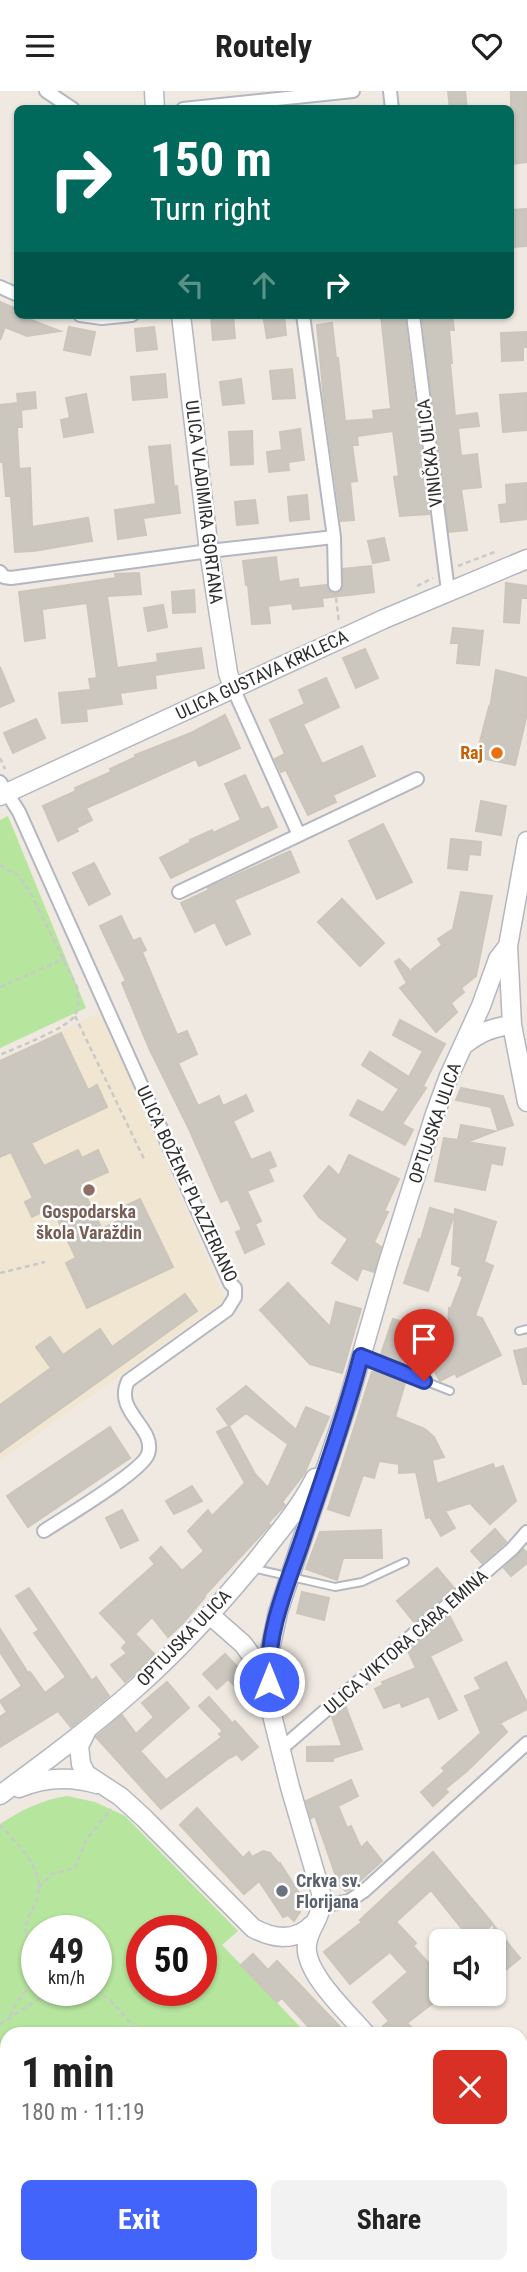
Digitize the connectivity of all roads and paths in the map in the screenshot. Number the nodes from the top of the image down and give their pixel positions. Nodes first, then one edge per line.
1 (46, 91) edge
2 (353, 91) edge
3 (277, 104) edge
4 (67, 105) edge
5 (258, 105) edge
6 (181, 319) edge
7 (304, 319) edge
8 (414, 319) edge
9 (334, 537) junction
10 (209, 551) junction
11 (497, 551) dead end
12 (527, 559) edge
13 (456, 567) dead end
14 (0, 572) edge
15 (335, 585) joint
16 (447, 591) junction
17 (339, 622) dead end
18 (233, 688) junction
19 (0, 758) edge
20 (417, 779) dead end
21 (3, 786) edge
22 (299, 835) junction
23 (527, 841) edge
24 (0, 865) edge
25 (179, 892) dead end
26 (520, 913) edge
27 (508, 946) junction
28 (64, 959) junction
29 (0, 987) edge
30 (75, 1016) junction
31 (512, 1025) junction
32 (462, 1046) junction
33 (0, 1054) edge
34 (527, 1102) edge
35 (145, 1161) dead end
36 (45, 1262) dead end
37 (0, 1273) edge
38 (527, 1329) edge
39 (519, 1331) dead end
40 (361, 1356) junction
41 (450, 1391) dead end
42 (339, 1431) junction
43 (44, 1531) dead end
44 (527, 1532) edge
45 (405, 1562) dead end
46 (251, 1567) junction
47 (289, 1577) junction
48 (210, 1615) junction
49 (272, 1710) junction
50 (88, 1730) junction
51 (527, 1743) edge
52 (281, 1749) junction
53 (114, 1792) junction
54 (0, 1796) edge
55 (0, 1825) edge
56 (39, 1887) junction
57 (320, 1913) junction
58 (29, 1915) edge
59 (21, 1997) edge
60 (112, 2002) edge
61 (27, 2006) edge
62 (10, 2016) junction
63 (0, 2024) edge
64 (134, 2027) edge
65 (360, 2027) edge

1 - 4 street
2 - 3 street
3 - 5 street
6 - 10 main road, ULICA VLADIMIRA GORTANA
7 - 9 street
8 - 16 street, VINIČKA ULICA
9 - 10 street
9 - 15 street
10 - 14 street
10 - 18 main road, ULICA VLADIMIRA GORTANA
11 - 13 path
12 - 16 main road, ULICA GUSTAVA KRKLECA
15 - 17 path
16 - 18 main road, ULICA GUSTAVA KRKLECA
18 - 21 main road, ULICA GUSTAVA KRKLECA
18 - 22 street
19 - 21 path
20 - 22 street
21 - 43 street, ULICA BOŽENE PLAZZERIANO
22 - 25 street
23 - 26 main road
24 - 28 path
26 - 27 main road
27 - 31 main road
27 - 32 main road
28 - 29 path
28 - 30 path
30 - 33 path
30 - 35 path
31 - 32 main road, OPTUJSKA ULICA
31 - 34 main road
32 - 40 main road, OPTUJSKA ULICA
36 - 37 path
38 - 39 lane
40 - 41 lane
40 - 42 main road, OPTUJSKA ULICA
42 - 46 main road, OPTUJSKA ULICA
42 - 47 main road, OPTUJSKA ULICA
44 - 52 street, ULICA VIKTORA CARA EMINA
45 - 47 lane
46 - 47 lane
46 - 48 main road, OPTUJSKA ULICA
47 - 49 main road, OPTUJSKA ULICA
48 - 49 main road
48 - 50 main road, OPTUJSKA ULICA
49 - 52 main road
50 - 53 main road
50 - 54 main road, OPTUJSKA ULICA
51 - 57 street
52 - 57 main road
53 - 54 main road
53 - 56 path
53 - 57 main road
55 - 56 path
56 - 58 path
57 - 65 main road
59 - 62 path
60 - 64 path
61 - 62 path
62 - 63 path

